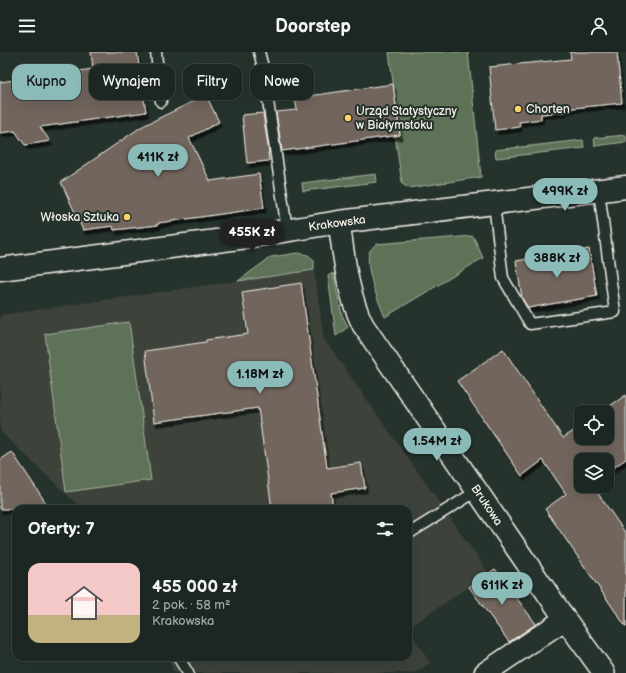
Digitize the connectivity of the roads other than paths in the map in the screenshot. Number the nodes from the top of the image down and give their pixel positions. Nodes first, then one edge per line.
1 (156, 52) edge
2 (259, 52) edge
3 (161, 102) dead end
4 (626, 187) edge
5 (599, 191) junction
6 (494, 204) junction
7 (340, 222) junction
8 (287, 230) junction
9 (0, 269) edge
10 (477, 491) junction
11 (412, 532) edge
12 (565, 619) junction
13 (180, 661) edge
14 (188, 673) edge
15 (484, 673) edge
16 (604, 673) edge

1 - 3 lane
2 - 8 lane
4 - 5 street, Krakowska
5 - 6 street, Krakowska
5 - 6 lane
6 - 7 street, Krakowska
7 - 8 street, Krakowska
7 - 10 street, Brukowa
8 - 9 street, Krakowska
10 - 11 lane
10 - 12 street, Brukowa
12 - 15 street
12 - 16 street, Brukowa
13 - 14 lane

